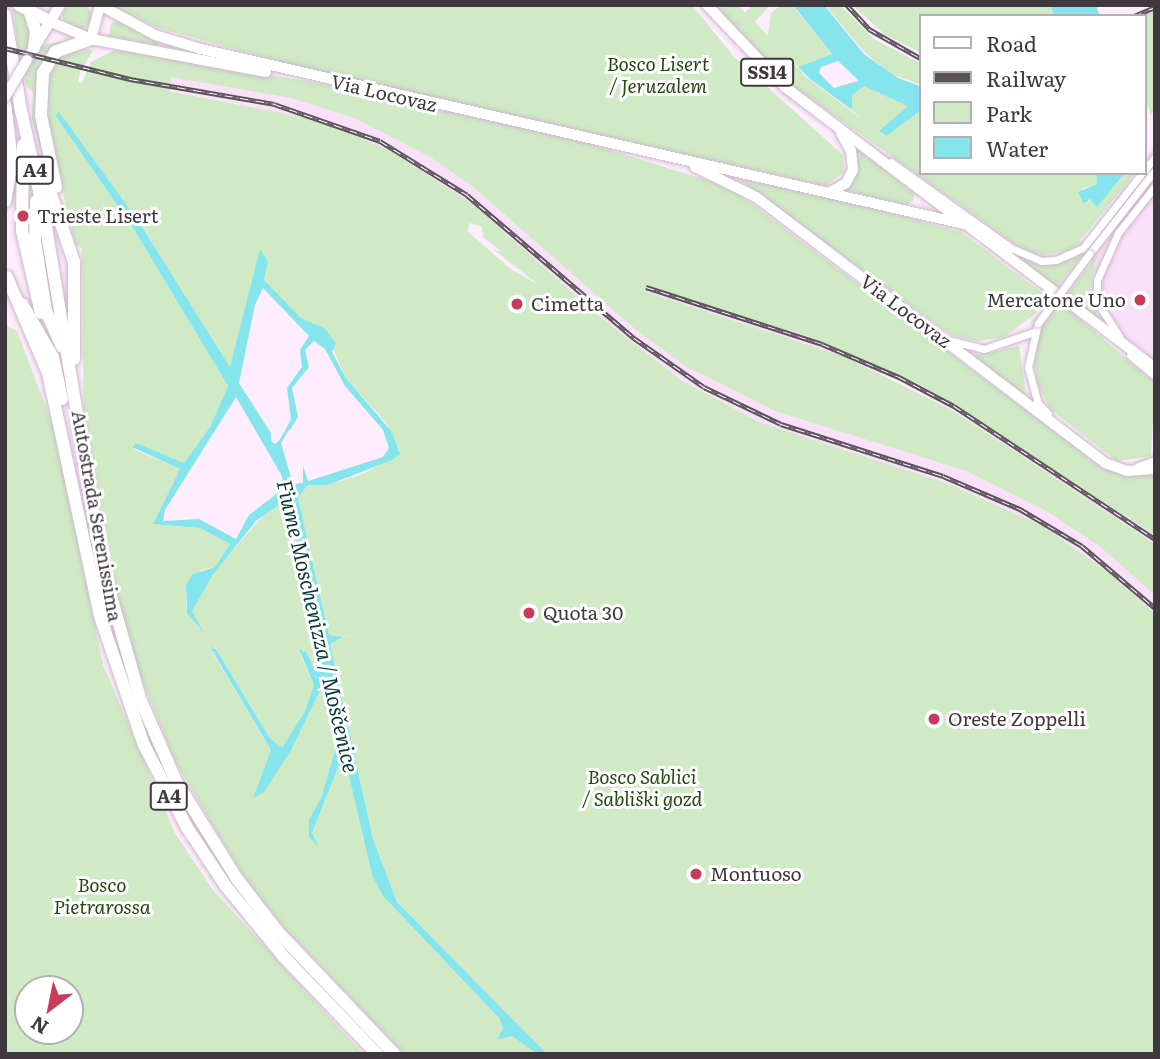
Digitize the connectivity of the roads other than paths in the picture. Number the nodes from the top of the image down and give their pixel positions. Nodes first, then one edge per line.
1 (60, 5) edge
2 (100, 5) edge
3 (707, 5) edge
4 (24, 7) edge
5 (5, 15) edge
6 (49, 21) junction
7 (74, 34) junction
8 (92, 39) junction
9 (34, 48) junction
10 (321, 79) junction
11 (5, 97) edge
12 (5, 104) edge
13 (20, 106) junction
14 (838, 127) junction
15 (862, 146) junction
16 (652, 153) junction
17 (1155, 170) edge
18 (1141, 175) edge
19 (1155, 186) edge
20 (831, 192) junction
21 (5, 201) edge
22 (59, 217) junction
23 (964, 224) junction
24 (62, 243) junction
25 (6, 272) edge
26 (1034, 332) junction
27 (941, 337) junction
28 (1116, 339) junction
29 (1128, 348) junction
30 (1155, 368) edge
31 (1155, 376) edge
32 (75, 394) junction
33 (1037, 402) junction
34 (1045, 418) junction
35 (1155, 460) edge
36 (1155, 469) edge
37 (377, 1054) edge
38 (394, 1054) edge

1 - 6 main road
2 - 8 main road
2 - 10 main road, Via Locovaz
3 - 14 main road, SS14
4 - 6 highway
4 - 9 highway
5 - 13 highway, A4
6 - 7 main road, Via Locovaz
6 - 9 main road
7 - 8 main road, Via Locovaz
7 - 9 main road
8 - 10 main road, Via Locovaz
8 - 22 highway
9 - 11 main road, bridge
10 - 16 main road, Via Locovaz
12 - 21 highway, A4
13 - 22 highway, A4
13 - 24 highway, A4
13 - 32 highway, A4
13 - 32 highway, A4
14 - 15 main road, SS14
14 - 20 main road
15 - 18 street
15 - 23 main road, SS14
16 - 20 main road, Via Locovaz
16 - 27 main road, Via Locovaz
17 - 26 street, bridge
19 - 29 street
20 - 23 main road, Via Locovaz
22 - 24 highway
22 - 32 highway, A4
23 - 28 main road, SS14
24 - 32 highway, A4
25 - 37 highway, Autostrada Serenissima / A4
26 - 27 street
26 - 33 street
27 - 34 main road, Via Locovaz
28 - 29 main road
28 - 31 street
29 - 30 main road
32 - 38 highway, Autostrada Serenissima / A4
33 - 34 street
33 - 35 street
34 - 36 main road, Via Locovaz

